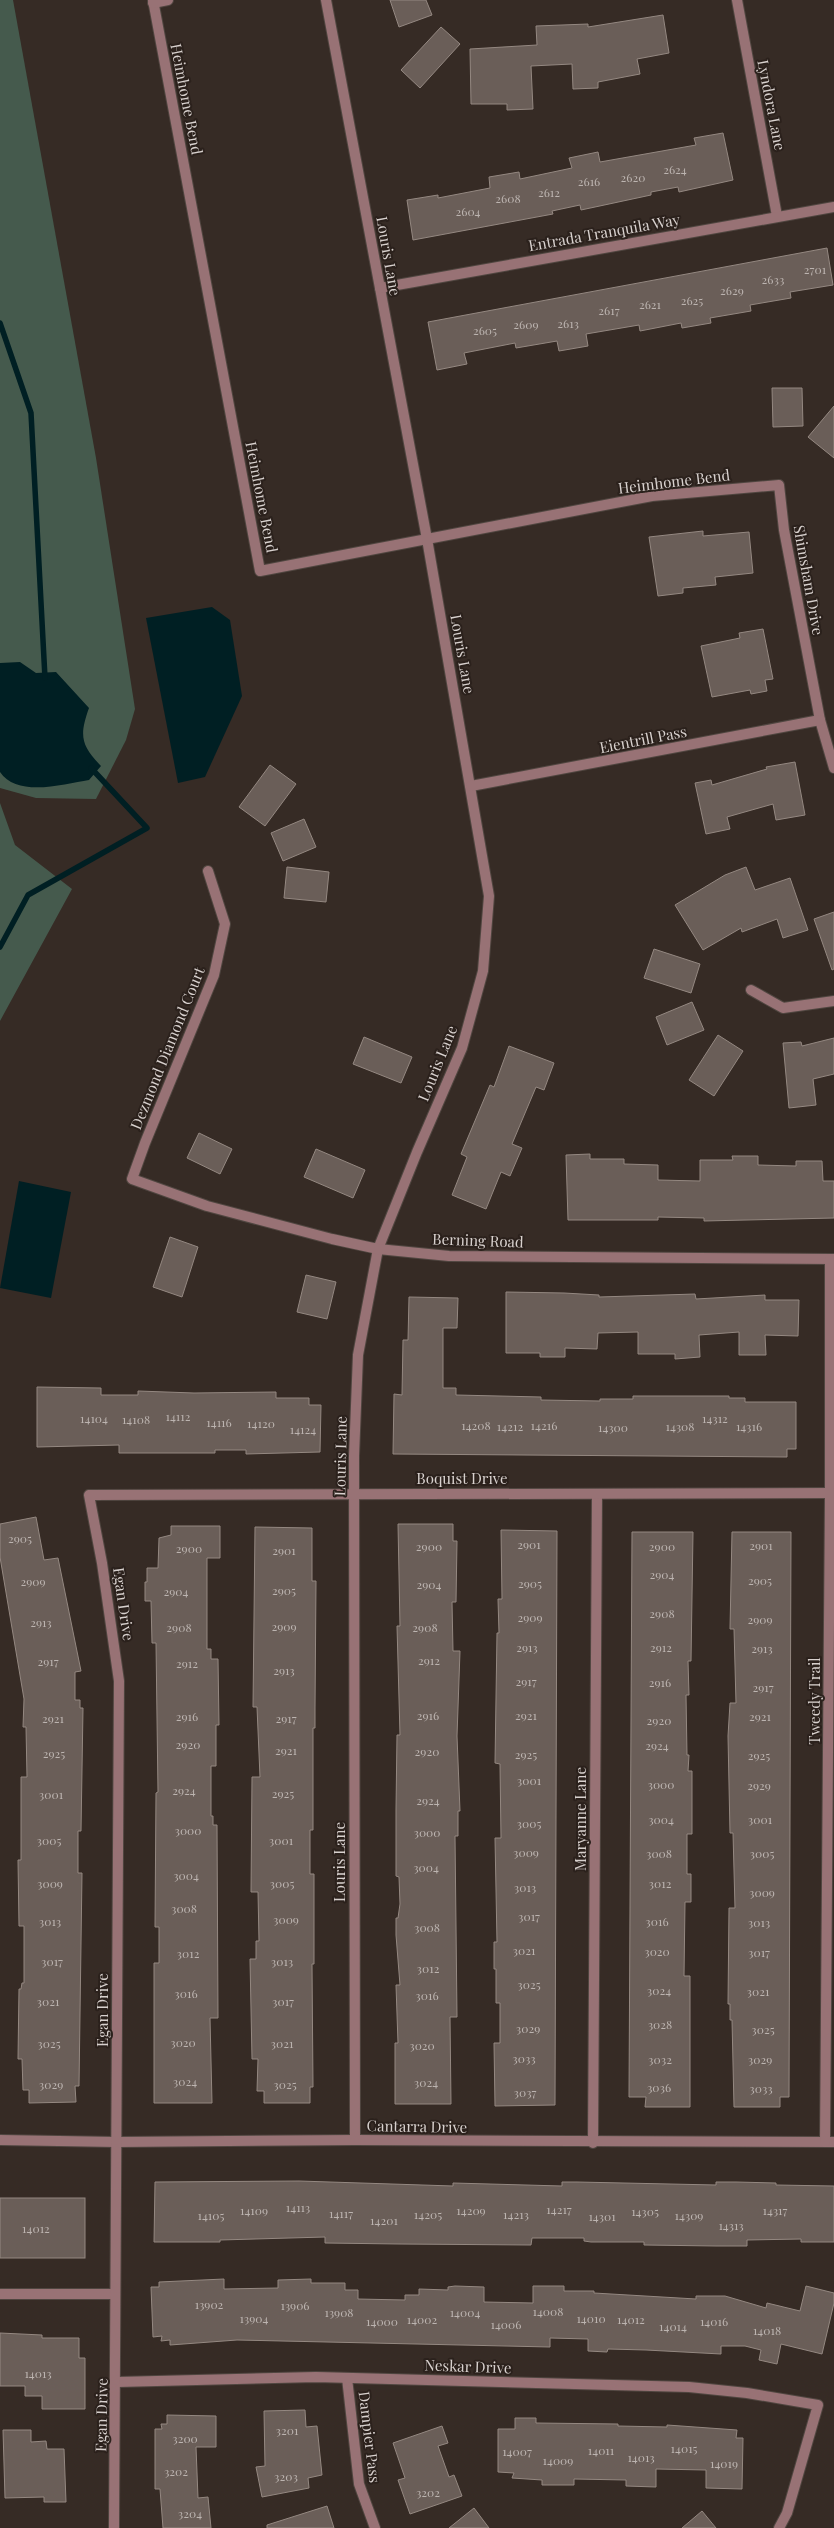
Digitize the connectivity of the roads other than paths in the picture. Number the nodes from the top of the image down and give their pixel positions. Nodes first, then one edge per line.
1 (168, 0) edge
2 (326, 0) edge
3 (737, 0) edge
4 (153, 2) edge
5 (834, 207) edge
6 (778, 216) junction
7 (380, 288) junction
8 (779, 485) joint
9 (427, 539) junction
10 (820, 720) junction
11 (834, 768) edge
12 (472, 786) junction
13 (208, 871) dead end
14 (751, 990) dead end
15 (834, 1001) edge
16 (133, 1178) joint
17 (378, 1249) junction
18 (832, 1259) edge
19 (354, 1493) junction
20 (832, 1493) edge
21 (597, 1494) junction
22 (89, 1495) joint
23 (0, 2140) edge
24 (354, 2140) junction
25 (117, 2142) junction
26 (829, 2142) edge
27 (593, 2143) junction
28 (0, 2294) edge
29 (115, 2294) junction
30 (348, 2378) junction
31 (117, 2382) junction
32 (114, 2528) edge
33 (375, 2528) edge
34 (779, 2528) edge

1 - 4 street
2 - 7 street, Louris Lane
3 - 6 street, Lyndora Lane
4 - 9 street, Heimhome Bend
5 - 6 street, Entrada Tranquila Way
6 - 7 street, Entrada Tranquila Way
7 - 9 street, Louris Lane
8 - 9 street, Heimhome Bend
8 - 10 street, Shimsham Drive
9 - 12 street, Louris Lane
10 - 11 street, Shimsham Drive
10 - 12 street, Eientrill Pass
12 - 17 street, Louris Lane
13 - 16 street, Dezmond Diamond Court
14 - 15 street
16 - 17 street, Berning Road
17 - 18 street, Berning Road
17 - 19 street, Louris Lane
18 - 20 street, Tweedy Trail
19 - 21 street, Boquist Drive
19 - 22 street, Boquist Drive
19 - 24 street, Louris Lane
20 - 21 street, Boquist Drive
20 - 26 street, Tweedy Trail
21 - 27 street, Maryanne Lane
22 - 25 street, Egan Drive
23 - 25 street, Cantarra Drive
24 - 25 street, Cantarra Drive
24 - 27 street, Cantarra Drive
25 - 29 street, Egan Drive
26 - 27 street, Cantarra Drive
28 - 29 street
29 - 31 street, Egan Drive
30 - 31 street, Neskar Drive
30 - 33 street, Dampier Pass
30 - 34 street, Neskar Drive
31 - 32 street, Egan Drive

